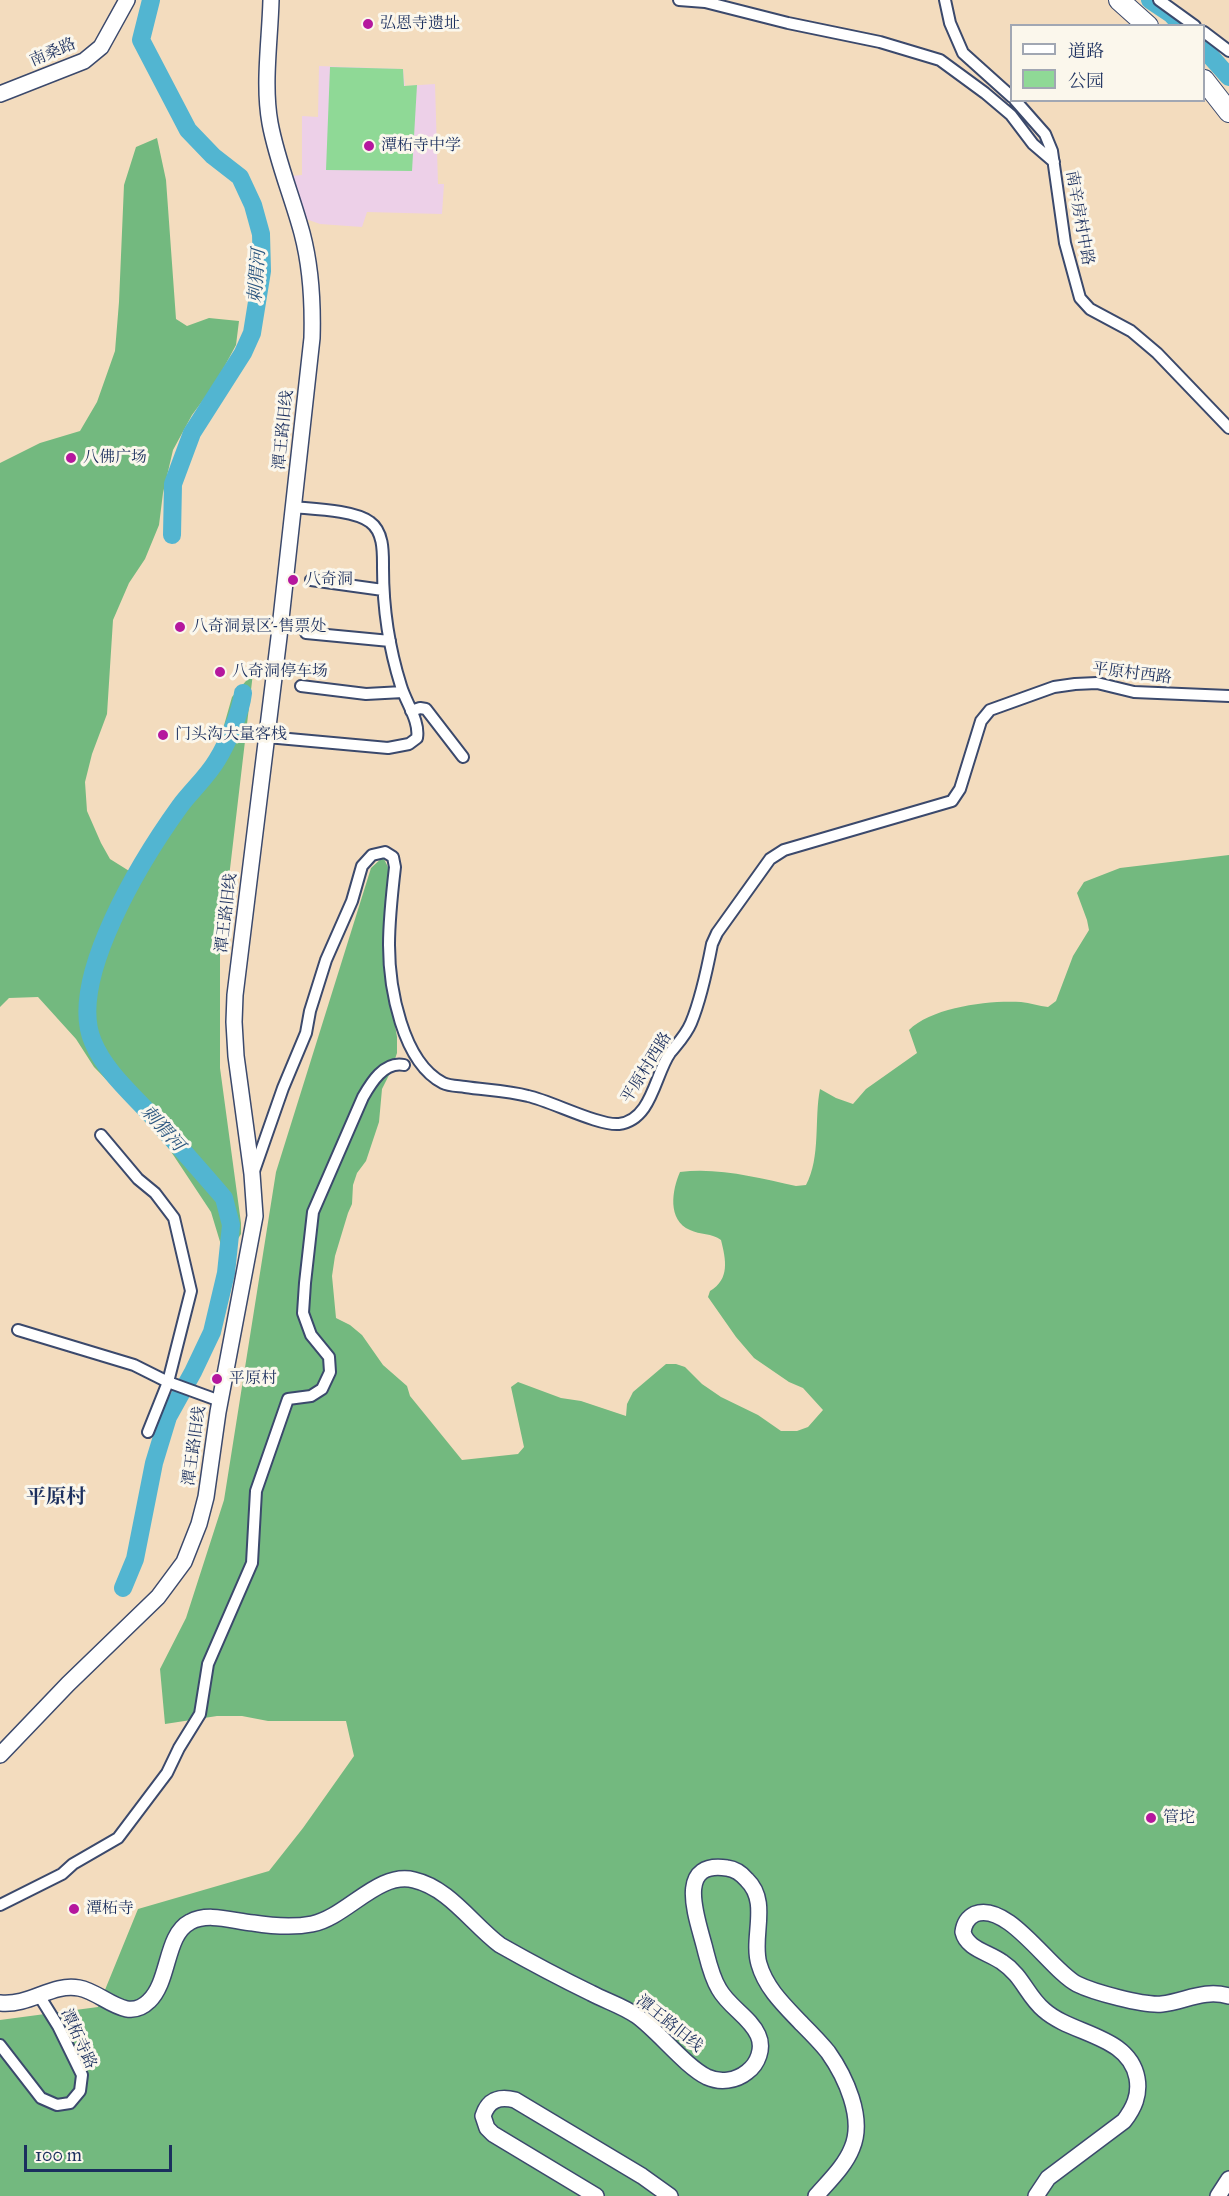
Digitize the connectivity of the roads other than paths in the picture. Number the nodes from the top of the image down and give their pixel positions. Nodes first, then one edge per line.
1 (127, 0) edge
2 (271, 0) edge
3 (679, 0) edge
4 (945, 0) edge
5 (1119, 0) edge
6 (1159, 0) edge
7 (1146, 24) edge
8 (1193, 24) edge
9 (1205, 33) edge
10 (1229, 51) edge
11 (1205, 82) edge
12 (0, 94) edge
13 (1010, 96) edge
14 (1017, 102) edge
15 (1229, 112) edge
16 (1054, 162) junction
17 (1229, 428) edge
18 (293, 507) junction
19 (311, 580) dead end
20 (383, 590) junction
21 (306, 633) dead end
22 (390, 641) junction
23 (301, 686) dead end
24 (403, 692) junction
25 (1229, 696) edge
26 (411, 711) junction
27 (267, 737) junction
28 (463, 757) dead end
29 (404, 1065) dead end
30 (101, 1135) dead end
31 (252, 1174) junction
32 (18, 1330) dead end
33 (168, 1382) junction
34 (220, 1401) junction
35 (148, 1432) dead end
36 (0, 1755) edge
37 (0, 1905) edge
38 (40, 1996) junction
39 (1229, 1996) edge
40 (0, 2003) edge
41 (0, 2045) edge
42 (1229, 2179) edge
43 (596, 2196) edge
44 (670, 2196) edge
45 (816, 2196) edge
46 (1036, 2196) edge
47 (1218, 2196) edge

1 - 12 main road, 南桑路
2 - 18 main road, 潭王路旧线
3 - 16 street
4 - 13 street
5 - 7 highway
6 - 8 street
9 - 10 street
11 - 15 highway
14 - 16 street, 南辛房村中路
16 - 17 street, 南辛房村中路
18 - 20 street
18 - 27 main road, 潭王路旧线
19 - 20 street
20 - 22 street
21 - 22 street
22 - 24 street
23 - 24 street
24 - 26 street
25 - 31 street, 平原村西路
26 - 27 street
26 - 28 street
27 - 31 main road, 潭王路旧线
29 - 37 street
30 - 33 street
31 - 34 main road, 潭王路旧线
32 - 33 street
33 - 34 street
33 - 35 street
34 - 36 main road, 潭王路旧线
38 - 40 main road, 潭王路旧线
38 - 41 street, 潭柘寺路
38 - 45 main road, 潭王路旧线
39 - 46 main road
42 - 47 main road
43 - 44 main road

